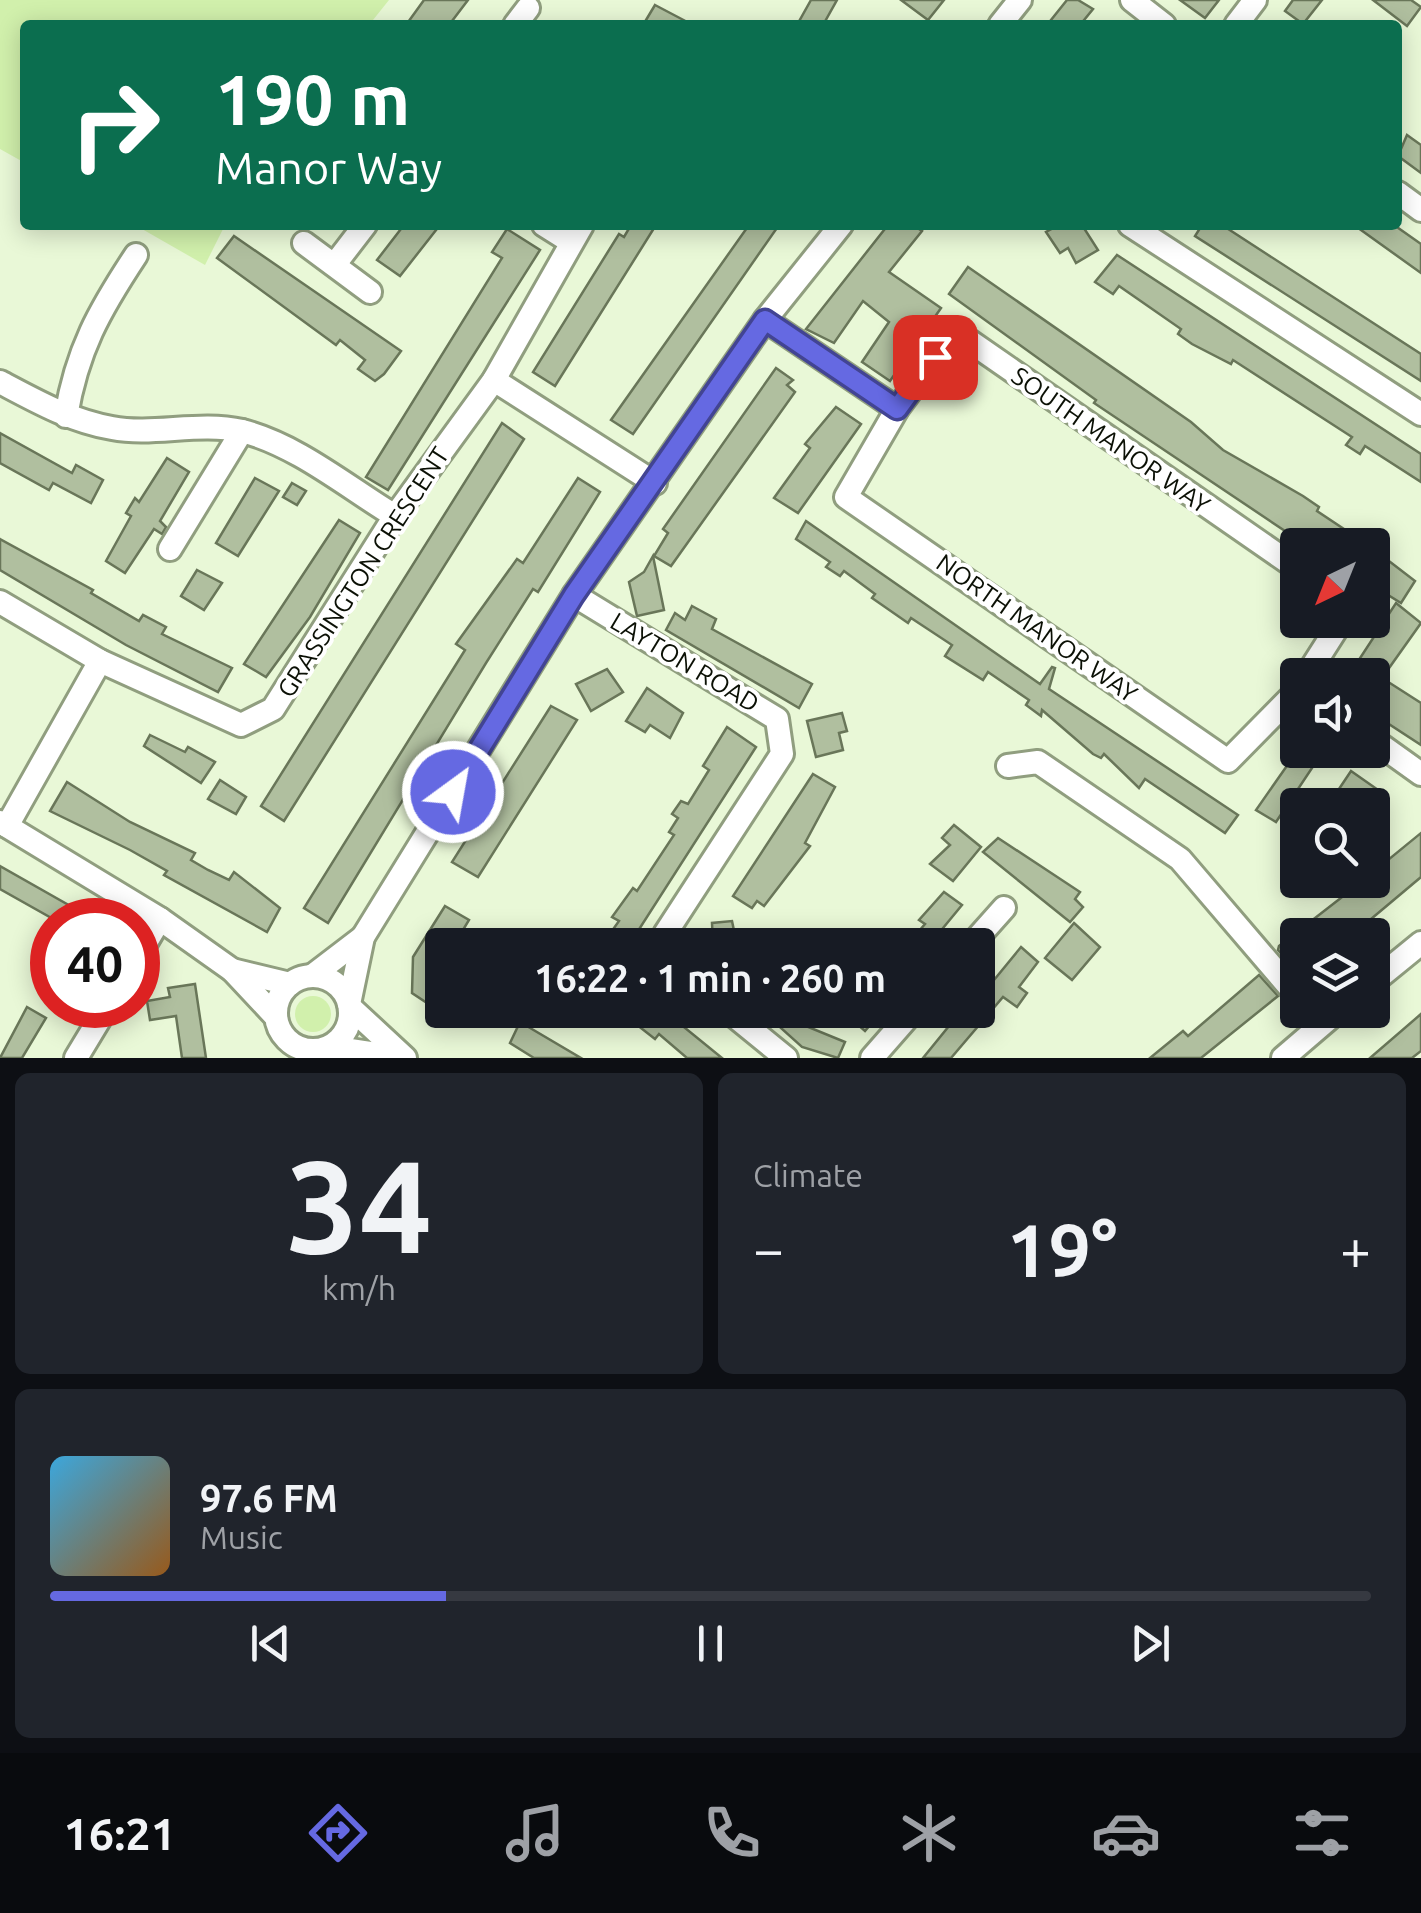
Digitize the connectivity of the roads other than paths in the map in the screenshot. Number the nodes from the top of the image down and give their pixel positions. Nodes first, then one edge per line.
1 (1020, 0) edge
2 (1132, 0) edge
3 (1255, 0) edge
4 (1004, 20) edge
5 (1158, 20) edge
6 (1240, 20) edge
7 (360, 230) edge
8 (837, 230) edge
9 (1138, 230) edge
10 (576, 234) edge
11 (304, 243) dead end
12 (136, 255) dead end
13 (335, 264) junction
14 (370, 292) dead end
15 (765, 320) junction
16 (494, 380) junction
17 (0, 382) edge
18 (897, 409) junction
19 (1421, 414) edge
20 (66, 416) junction
21 (242, 431) junction
22 (655, 483) junction
23 (395, 516) junction
24 (170, 549) dead end
25 (1280, 557) edge
26 (574, 595) junction
27 (0, 602) edge
28 (100, 661) junction
29 (1280, 708) edge
30 (1390, 752) edge
31 (1008, 766) dead end
32 (1421, 774) edge
33 (3, 824) edge
34 (127, 898) edge
35 (1004, 908) dead end
36 (160, 918) edge
37 (669, 928) edge
38 (987, 928) edge
39 (363, 937) junction
40 (1421, 943) edge
41 (1390, 968) edge
42 (232, 970) junction
43 (312, 976) junction
44 (1280, 977) edge
45 (290, 984) junction
46 (349, 1006) junction
47 (278, 1023) junction
48 (94, 1028) edge
49 (750, 1028) edge
50 (898, 1028) edge
51 (1311, 1028) edge
52 (314, 1052) edge
53 (76, 1058) edge
54 (273, 1058) edge
55 (404, 1058) edge
56 (786, 1058) edge
57 (872, 1058) edge
58 (1284, 1058) edge

1 - 4 street
2 - 5 street
3 - 6 street
7 - 13 street
8 - 15 street
9 - 19 street
10 - 16 street, GRASSINGTON CRESCENT
11 - 13 street
12 - 20 street
13 - 14 street
15 - 18 street
15 - 22 street
16 - 22 street
16 - 23 street, GRASSINGTON CRESCENT
17 - 20 street
18 - 25 street, SOUTH MANOR WAY
18 - 29 street, NORTH MANOR WAY
20 - 21 street
21 - 23 street
21 - 24 street
22 - 26 street
23 - 28 street, GRASSINGTON CRESCENT
26 - 37 street, LAYTON ROAD
26 - 39 street
27 - 28 street, GRASSINGTON CRESCENT
28 - 33 street
30 - 32 street
31 - 44 street
33 - 34 street
35 - 38 street
36 - 42 street
39 - 43 street
39 - 46 street
40 - 41 street
42 - 45 street
42 - 47 street
43 - 45 street
43 - 46 street
45 - 47 street
46 - 52 street
46 - 55 street
47 - 52 street
47 - 54 street
48 - 53 street
49 - 56 street
50 - 57 street
51 - 58 street
52 - 55 street

